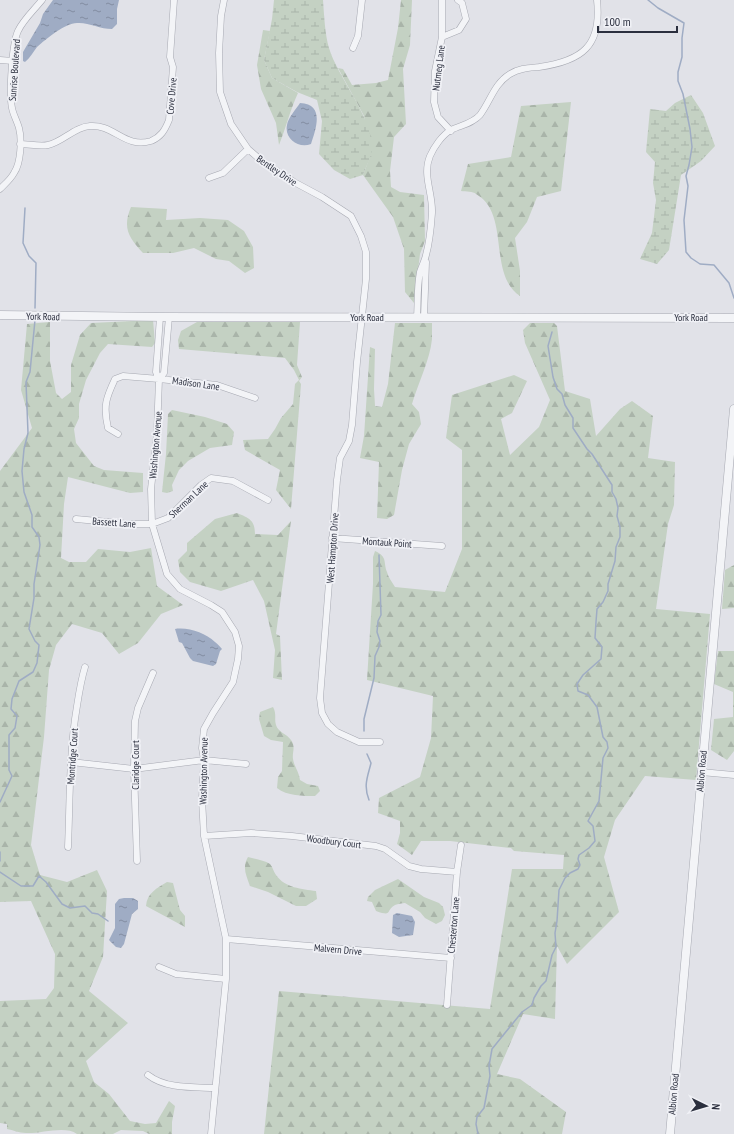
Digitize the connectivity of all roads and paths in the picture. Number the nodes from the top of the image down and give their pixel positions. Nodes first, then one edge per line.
1 (42, 0) edge
2 (174, 0) edge
3 (224, 0) edge
4 (362, 0) edge
5 (442, 0) edge
6 (458, 0) edge
7 (597, 0) edge
8 (442, 37) junction
9 (353, 48) dead end
10 (0, 60) edge
11 (13, 60) junction
12 (450, 131) junction
13 (20, 144) junction
14 (248, 149) junction
15 (209, 178) dead end
16 (0, 188) edge
17 (0, 315) edge
18 (165, 317) junction
19 (362, 317) junction
20 (421, 317) junction
21 (734, 318) edge
22 (159, 379) junction
23 (255, 398) dead end
24 (734, 409) edge
25 (118, 434) dead end
26 (268, 500) dead end
27 (76, 519) dead end
28 (152, 524) junction
29 (332, 538) junction
30 (442, 546) dead end
31 (85, 667) dead end
32 (153, 673) dead end
33 (380, 742) dead end
34 (204, 760) junction
35 (71, 762) junction
36 (246, 764) dead end
37 (134, 769) junction
38 (701, 772) junction
39 (734, 775) edge
40 (204, 836) junction
41 (461, 845) dead end
42 (68, 847) dead end
43 (137, 861) dead end
44 (457, 872) junction
45 (226, 939) junction
46 (451, 958) junction
47 (159, 967) dead end
48 (226, 979) junction
49 (447, 1005) dead end
50 (148, 1075) dead end
51 (215, 1088) junction
52 (211, 1134) edge
53 (670, 1134) edge

1 - 11 street, Sunrise Boulevard
2 - 13 street, Cove Drive
3 - 14 street, Bentley Drive
4 - 9 street
5 - 8 street, Nutmeg Lane
6 - 8 street
7 - 12 street
8 - 12 street, Nutmeg Lane
10 - 11 street
11 - 13 street, Sunrise Boulevard
12 - 20 street
13 - 16 street, Sunrise Boulevard
14 - 15 street
14 - 19 street, Bentley Drive
17 - 18 street, York Road
18 - 19 street, York Road
18 - 22 street, Washington Avenue
19 - 20 street, York Road
19 - 29 street, West Hampton Drive
20 - 21 street, York Road
22 - 23 street, Madison Lane
22 - 25 street, Madison Lane
22 - 28 street, Washington Avenue
24 - 38 street, Albion Road
26 - 28 street, Sherman Lane
27 - 28 street, Bassett Lane
28 - 34 street, Washington Avenue
29 - 30 street, Montauk Point
29 - 33 street, West Hampton Drive
31 - 35 street, Montridge Court
32 - 37 street, Claridge Court
34 - 36 street
34 - 37 street
34 - 40 street, Washington Avenue
35 - 37 street
35 - 42 street, Montridge Court
37 - 43 street, Claridge Court
38 - 39 street
38 - 53 street, Albion Road
40 - 44 street, Woodbury Court
40 - 45 street, Washington Avenue
41 - 44 street, Chesterton Lane
44 - 46 street, Chesterton Lane
45 - 46 street, Malvern Drive
45 - 48 street, Washington Avenue
46 - 49 street, Chesterton Lane
47 - 48 street
48 - 51 street, Washington Avenue
50 - 51 street
51 - 52 street, Washington Avenue

